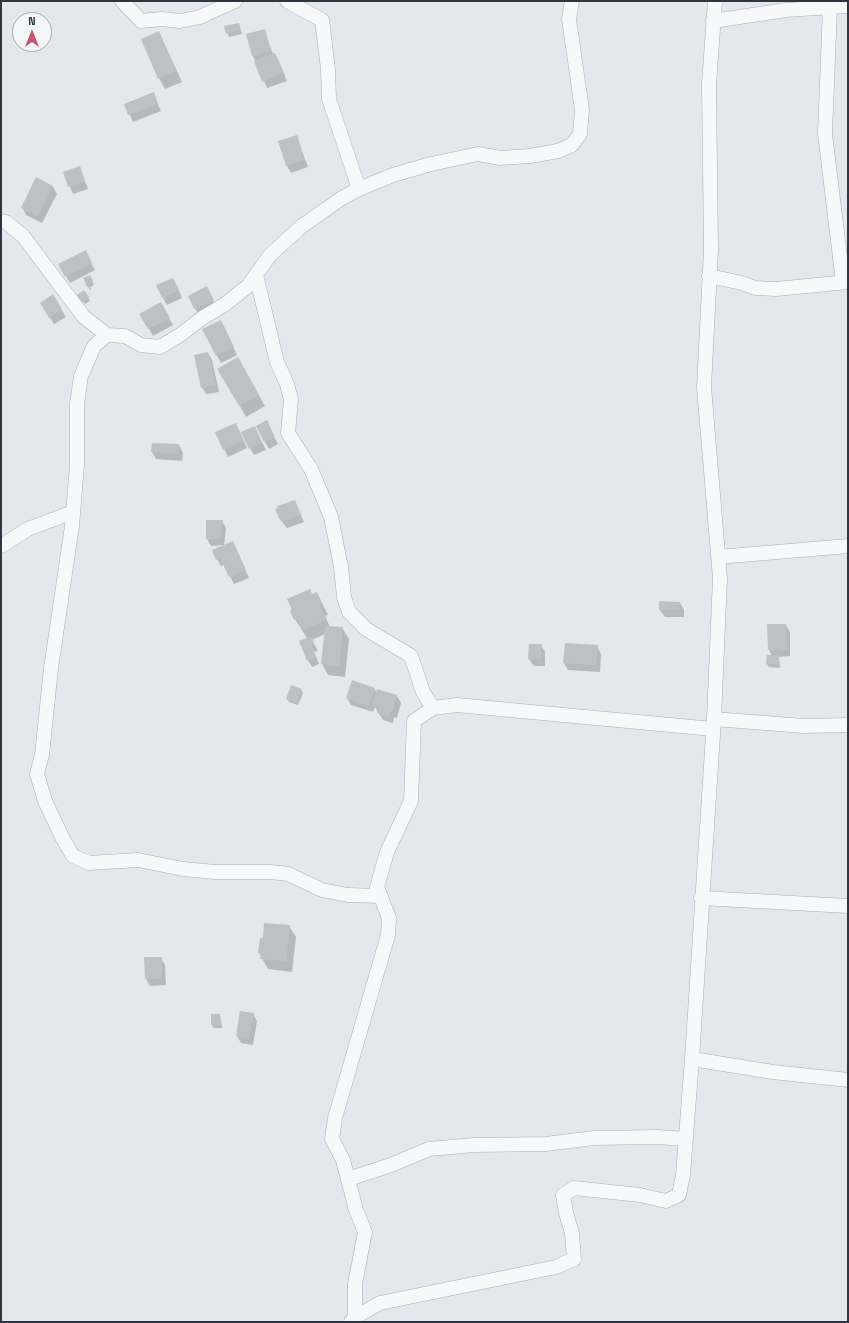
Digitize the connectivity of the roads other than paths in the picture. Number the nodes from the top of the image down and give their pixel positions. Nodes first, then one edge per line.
1 (122, 1) edge
2 (235, 1) edge
3 (287, 1) edge
4 (572, 1) edge
5 (715, 1) edge
6 (848, 6) edge
7 (830, 7) junction
8 (713, 22) junction
9 (359, 189) junction
10 (1, 221) edge
11 (256, 275) junction
12 (709, 276) junction
13 (846, 282) edge
14 (107, 335) junction
15 (73, 512) junction
16 (1, 546) edge
17 (848, 546) edge
18 (718, 558) junction
19 (433, 708) junction
20 (714, 724) junction
21 (848, 725) edge
22 (380, 896) junction
23 (701, 898) junction
24 (848, 906) edge
25 (692, 1059) junction
26 (848, 1080) edge
27 (686, 1139) junction
28 (348, 1179) junction
29 (353, 1319) edge

1 - 2 street
3 - 9 street
4 - 9 street
5 - 8 street
6 - 7 street
7 - 8 street
7 - 13 street
8 - 12 street
9 - 11 street
10 - 14 street
11 - 14 street
11 - 19 street
12 - 13 street
12 - 18 street
14 - 15 street
15 - 16 street
15 - 22 street
17 - 18 street
18 - 20 street
19 - 20 street
19 - 22 street
20 - 21 street
20 - 23 street
22 - 28 street
23 - 24 street
23 - 25 street
25 - 26 street
25 - 27 street
27 - 28 street
27 - 29 street
28 - 29 street

